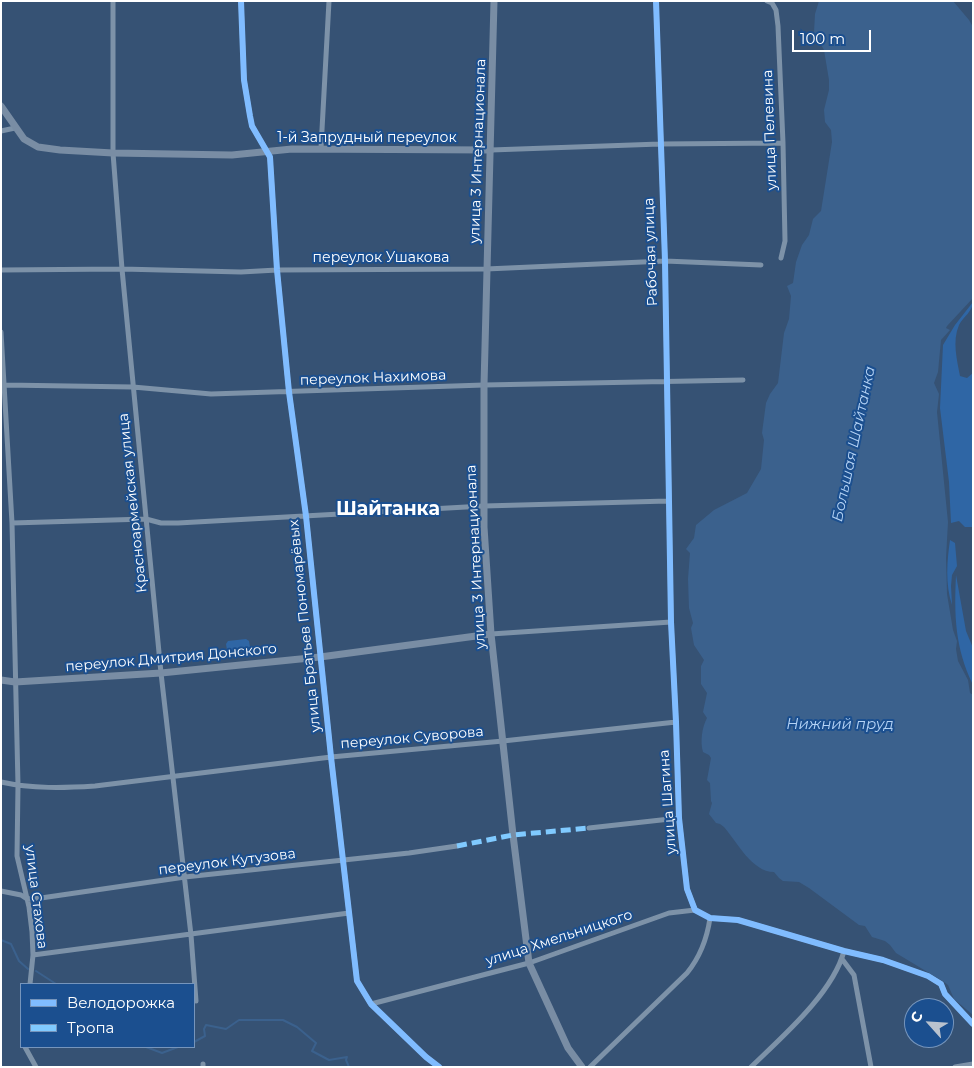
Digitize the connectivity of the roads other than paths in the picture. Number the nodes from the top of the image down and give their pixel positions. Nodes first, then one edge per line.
1 (112, 1) edge
2 (241, 1) edge
3 (330, 1) edge
4 (494, 1) edge
5 (656, 1) edge
6 (769, 2) edge
7 (1, 106) edge
8 (15, 128) junction
9 (1, 131) edge
10 (783, 143) junction
11 (660, 144) junction
12 (322, 148) junction
13 (491, 150) junction
14 (268, 151) junction
15 (113, 153) junction
16 (781, 258) dead end
17 (665, 261) junction
18 (762, 265) dead end
19 (122, 269) junction
20 (486, 269) junction
21 (1, 270) edge
22 (277, 270) junction
23 (1, 332) edge
24 (743, 380) dead end
25 (667, 382) junction
26 (5, 385) junction
27 (484, 385) junction
28 (133, 388) junction
29 (289, 392) junction
30 (668, 501) junction
31 (484, 506) junction
32 (306, 516) junction
33 (146, 519) junction
34 (12, 523) junction
35 (671, 622) junction
36 (491, 634) junction
37 (320, 657) junction
38 (160, 673) junction
39 (1, 680) edge
40 (15, 682) junction
41 (676, 722) junction
42 (503, 741) junction
43 (331, 757) junction
44 (172, 778) junction
45 (1, 782) edge
46 (18, 785) junction
47 (679, 818) junction
48 (590, 828) dead end
49 (458, 846) dead end
50 (343, 859) junction
51 (185, 877) junction
52 (1, 891) edge
53 (28, 899) junction
54 (695, 910) junction
55 (349, 914) junction
56 (710, 918) junction
57 (192, 934) junction
58 (844, 951) junction
59 (33, 955) junction
60 (842, 959) junction
61 (530, 962) junction
62 (30, 983) edge
63 (195, 983) edge
64 (195, 984) edge
65 (196, 1001) dead end
66 (371, 1004) junction
67 (973, 1024) edge
68 (26, 1048) edge
69 (973, 1064) edge
70 (36, 1067) edge
71 (439, 1067) edge
72 (582, 1067) edge
73 (590, 1067) edge
74 (751, 1067) edge
75 (871, 1067) edge
76 (955, 1067) edge

1 - 15 street, Красноармейская улица
2 - 14 street
3 - 12 street
4 - 13 street, улица 3 Интернационала
5 - 11 street, Рабочая улица
6 - 10 street, улица Пелевина
7 - 8 street, 1-й Запрудный переулок
8 - 9 street
8 - 15 street, 1-й Запрудный переулок
10 - 11 street, 1-й Запрудный переулок
10 - 16 street, улица Пелевина
11 - 13 street, 1-й Запрудный переулок
11 - 17 street, Рабочая улица
12 - 13 street, 1-й Запрудный переулок
12 - 14 street, 1-й Запрудный переулок
13 - 20 street, улица 3 Интернационала
14 - 15 street, 1-й Запрудный переулок
14 - 22 street, улица Братьев Пономарёвых
15 - 19 street, Красноармейская улица
17 - 18 street, переулок Ушакова
17 - 20 street, переулок Ушакова
17 - 25 street, Рабочая улица
19 - 21 street, переулок Ушакова
19 - 22 street, переулок Ушакова
19 - 28 street, Красноармейская улица
20 - 22 street, переулок Ушакова
20 - 27 street, улица 3 Интернационала
22 - 29 street, улица Братьев Пономарёвых
23 - 26 street, улица Стахова
24 - 25 street, переулок Нахимова
25 - 27 street, переулок Нахимова
25 - 30 street, Рабочая улица
26 - 28 street, переулок Нахимова
26 - 34 street, улица Стахова
27 - 29 street, переулок Нахимова
27 - 31 street, улица 3 Интернационала
28 - 29 street, переулок Нахимова
28 - 33 street, Красноармейская улица
29 - 32 street, улица Братьев Пономарёвых
30 - 31 street
30 - 35 street, улица Шагина
31 - 32 street
31 - 36 street, улица 3 Интернационала
32 - 33 street
32 - 37 street, улица Братьев Пономарёвых
33 - 34 street
33 - 38 street, Красноармейская улица
34 - 40 street, улица Стахова
35 - 36 street, переулок Дмитрия Донского
35 - 41 street, улица Шагина
36 - 37 street, переулок Дмитрия Донского
36 - 42 street, улица 3 Интернационала
37 - 38 street, переулок Дмитрия Донского
37 - 43 street, улица Братьев Пономарёвых
38 - 40 street, переулок Дмитрия Донского
38 - 44 street, Красноармейская улица
39 - 40 street, переулок Дмитрия Донского
40 - 46 street, улица Стахова
41 - 42 street, переулок Суворова
41 - 47 street, улица Шагина
42 - 43 street, переулок Суворова
42 - 61 street, улица 3 Интернационала
43 - 44 street, переулок Суворова
43 - 50 street, улица Братьев Пономарёвых
44 - 46 street, переулок Суворова
44 - 51 street, Красноармейская улица
45 - 46 street, переулок Суворова
46 - 53 street, улица Стахова
47 - 48 street
47 - 54 street, улица Шагина
49 - 50 street, переулок Кутузова
50 - 51 street, переулок Кутузова
50 - 55 street, улица Братьев Пономарёвых
51 - 53 street, переулок Кутузова
51 - 57 street, Красноармейская улица
52 - 53 street, переулок Кутузова
53 - 59 street, улица Стахова
54 - 56 street
54 - 61 street, улица Хмельницкого
55 - 57 street
55 - 66 street, улица Братьев Пономарёвых
56 - 58 street
56 - 73 street
57 - 59 street
57 - 63 street, Красноармейская улица
58 - 60 street
58 - 67 street
59 - 62 street, улица Стахова
60 - 74 street
60 - 75 street
61 - 66 street, улица Хмельницкого
61 - 72 street, улица 3 Интернационала
64 - 65 street, Красноармейская улица
66 - 71 street, улица Братьев Пономарёвых
68 - 70 street
69 - 76 street

